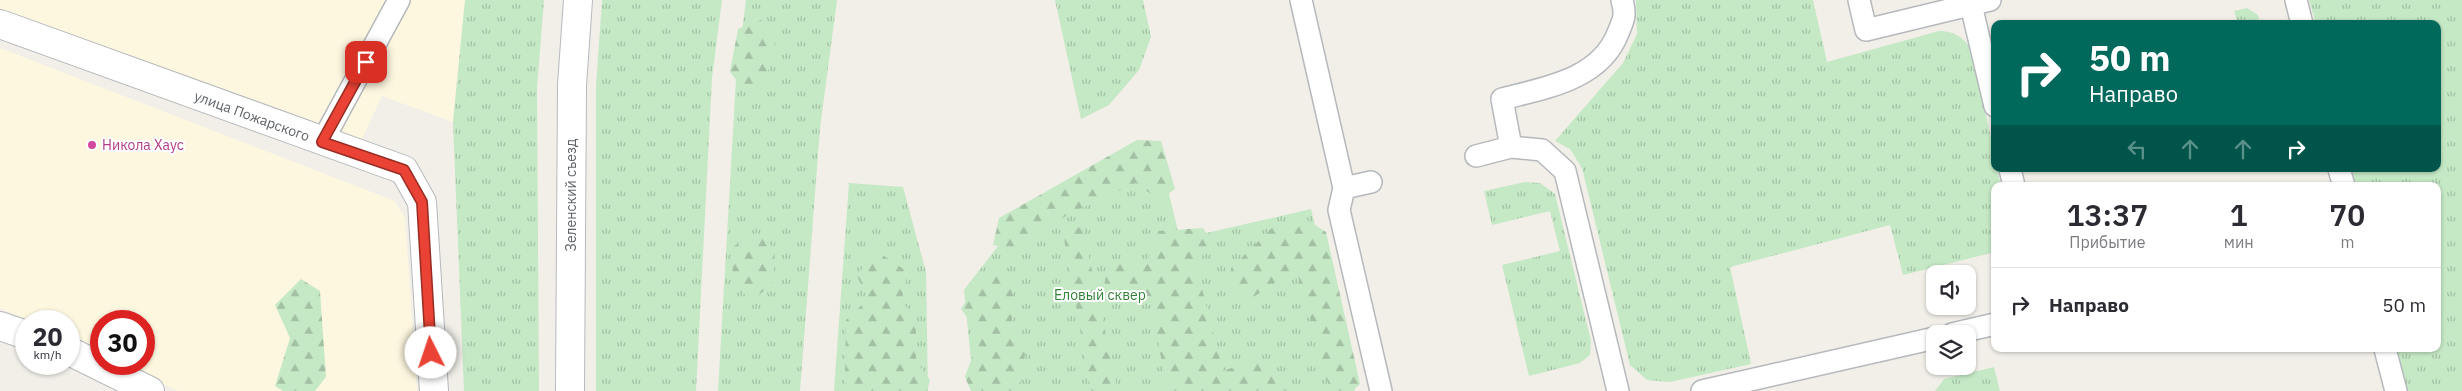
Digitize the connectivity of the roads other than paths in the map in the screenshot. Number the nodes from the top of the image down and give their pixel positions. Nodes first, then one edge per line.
1 (399, 0) edge
2 (578, 0) edge
3 (1300, 0) edge
4 (1622, 0) edge
5 (1859, 0) edge
6 (2298, 0) edge
7 (1981, 2) edge
8 (2301, 20) edge
9 (0, 24) edge
10 (1991, 76) edge
11 (322, 142) junction
12 (1511, 147) junction
13 (1476, 156) dead end
14 (1371, 182) dead end
15 (1344, 188) junction
16 (1991, 325) edge
17 (0, 326) edge
18 (1976, 328) edge
19 (15, 331) edge
20 (1926, 340) edge
21 (2386, 352) edge
22 (80, 356) edge
23 (150, 391) edge
24 (434, 391) edge
25 (570, 391) edge
26 (1381, 391) edge
27 (1618, 391) edge
28 (1702, 391) edge
29 (2396, 391) edge

1 - 11 lane
2 - 25 street, Зеленский съезд
3 - 15 lane
4 - 12 lane
5 - 7 lane
6 - 8 lane
7 - 10 lane
9 - 11 street, улица Пожарского
11 - 24 street, улица Пожарского
12 - 13 lane
12 - 27 lane
14 - 15 lane
15 - 26 lane
16 - 18 lane
17 - 19 street
20 - 28 lane
21 - 29 lane
22 - 23 street

